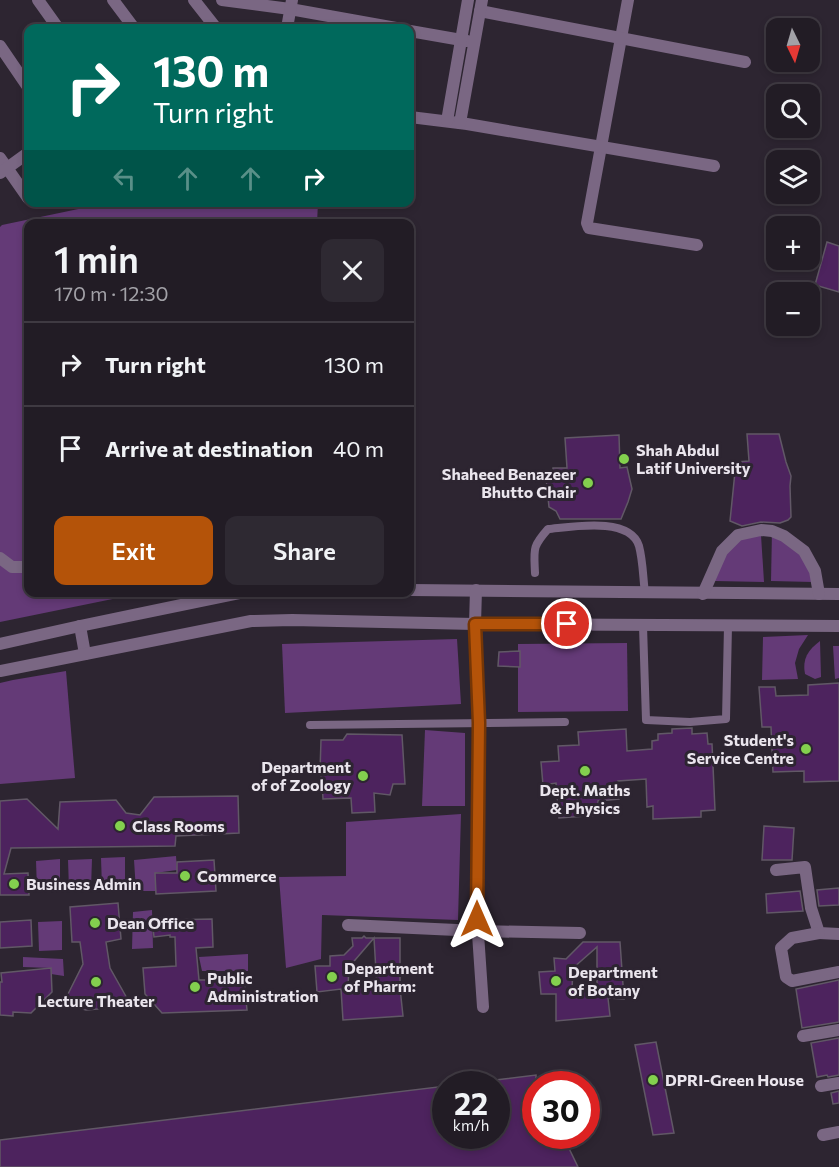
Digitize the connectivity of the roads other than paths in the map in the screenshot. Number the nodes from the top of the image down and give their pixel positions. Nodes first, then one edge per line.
1 (38, 0) edge
2 (113, 0) edge
3 (194, 0) edge
4 (222, 0) edge
5 (468, 0) edge
6 (628, 0) edge
7 (291, 4) edge
8 (481, 5) edge
9 (55, 24) edge
10 (131, 24) edge
11 (208, 24) edge
12 (288, 24) edge
13 (378, 24) edge
14 (414, 32) edge
15 (621, 38) junction
16 (461, 40) junction
17 (474, 42) junction
18 (0, 46) edge
19 (745, 62) dead end
20 (24, 81) edge
21 (414, 118) edge
22 (447, 122) junction
23 (460, 123) junction
24 (601, 147) junction
25 (24, 155) edge
26 (2, 166) edge
27 (714, 166) dead end
28 (24, 193) edge
29 (697, 245) dead end
30 (0, 558) edge
31 (24, 567) edge
32 (535, 573) dead end
33 (414, 590) edge
34 (476, 590) junction
35 (645, 593) junction
36 (703, 594) junction
37 (819, 594) junction
38 (839, 594) edge
39 (220, 597) edge
40 (475, 624) junction
41 (80, 626) junction
42 (643, 626) junction
43 (728, 626) junction
44 (839, 626) edge
45 (0, 644) edge
46 (85, 654) junction
47 (0, 671) edge
48 (565, 722) dead end
49 (479, 723) junction
50 (310, 725) dead end
51 (776, 870) dead end
52 (348, 925) dead end
53 (478, 931) junction
54 (580, 933) dead end
55 (819, 933) junction
56 (839, 934) edge
57 (839, 972) edge
58 (483, 1007) dead end
59 (839, 1030) edge
60 (803, 1036) dead end
61 (839, 1083) edge
62 (821, 1086) dead end
63 (839, 1132) edge
64 (823, 1135) dead end

1 - 9 street
2 - 10 street
3 - 11 street
4 - 7 street
5 - 16 street
6 - 15 street
7 - 12 street
7 - 13 street
8 - 15 street
8 - 17 street
14 - 16 street
15 - 19 street
15 - 24 street
16 - 17 street
16 - 22 street
17 - 23 street
18 - 20 street
21 - 22 street
22 - 23 street
23 - 24 street
24 - 27 street
24 - 29 street
25 - 26 street
26 - 28 street
30 - 31 street
32 - 35 lane
33 - 34 street
34 - 35 street
34 - 40 street
35 - 36 street
36 - 37 street
36 - 37 street
37 - 38 street
39 - 41 street
40 - 42 street
40 - 46 street
40 - 49 street
41 - 45 street
41 - 46 street
42 - 43 street
42 - 43 lane
43 - 44 street
46 - 47 street
48 - 49 lane
49 - 50 lane
49 - 53 street
51 - 55 street
52 - 53 street
53 - 54 street
53 - 58 street
55 - 56 street
55 - 57 street
59 - 60 street
61 - 62 street
63 - 64 street

